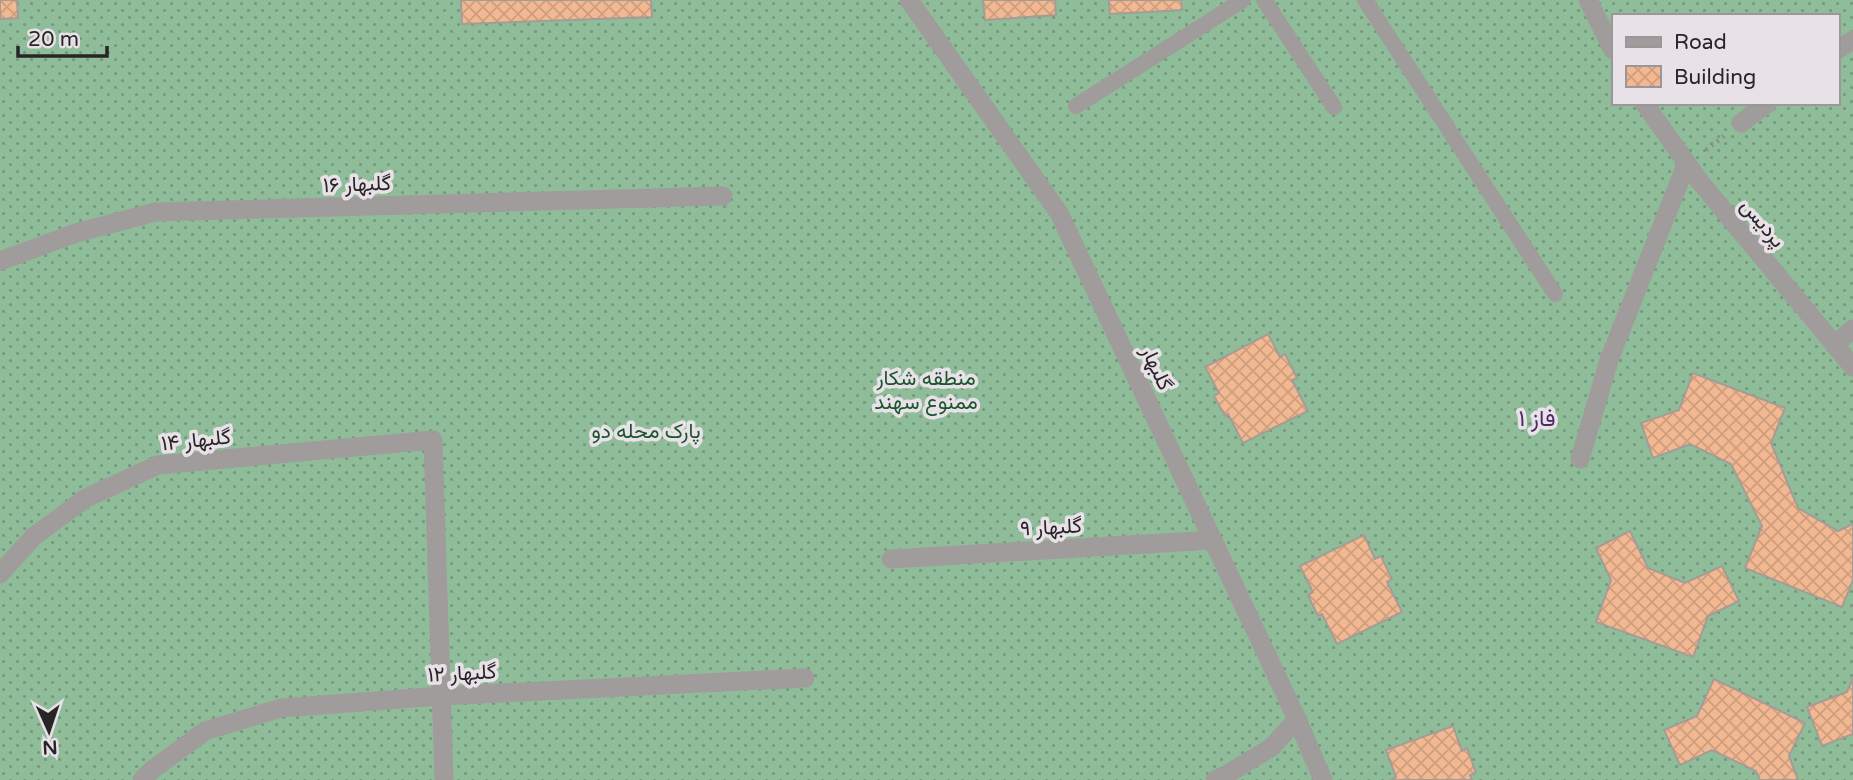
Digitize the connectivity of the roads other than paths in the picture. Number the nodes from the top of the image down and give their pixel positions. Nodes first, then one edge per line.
1 (909, 0) edge
2 (1243, 0) edge
3 (1264, 0) edge
4 (1365, 0) edge
5 (1588, 0) edge
6 (1612, 48) edge
7 (1645, 105) edge
8 (1765, 105) edge
9 (1076, 106) dead end
10 (1334, 107) dead end
11 (1741, 122) road end
12 (1686, 165) junction
13 (723, 196) dead end
14 (0, 261) edge
15 (1555, 294) dead end
16 (1853, 329) edge
17 (1835, 345) junction
18 (1853, 368) edge
19 (1580, 459) dead end
20 (1213, 540) junction
21 (891, 558) dead end
22 (0, 574) edge
23 (805, 678) dead end
24 (440, 696) junction
25 (1297, 719) junction
26 (142, 780) edge
27 (444, 780) edge
28 (1215, 780) edge
29 (1323, 780) edge

1 - 20 street, گلبهار
2 - 9 lane
3 - 10 lane
4 - 15 lane
5 - 6 street
7 - 12 street, پردیس
8 - 11 street
12 - 17 street, پردیس
12 - 19 street
13 - 14 street, گلبهار ۱۶
16 - 17 street
17 - 18 street, پردیس
20 - 21 street, گلبهار ۹
20 - 25 street, گلبهار
22 - 24 street, گلبهار ۱۴
23 - 24 street, گلبهار ۱۲
24 - 26 street, گلبهار ۱۲
24 - 27 street
25 - 28 street
25 - 29 street, گلبهار

